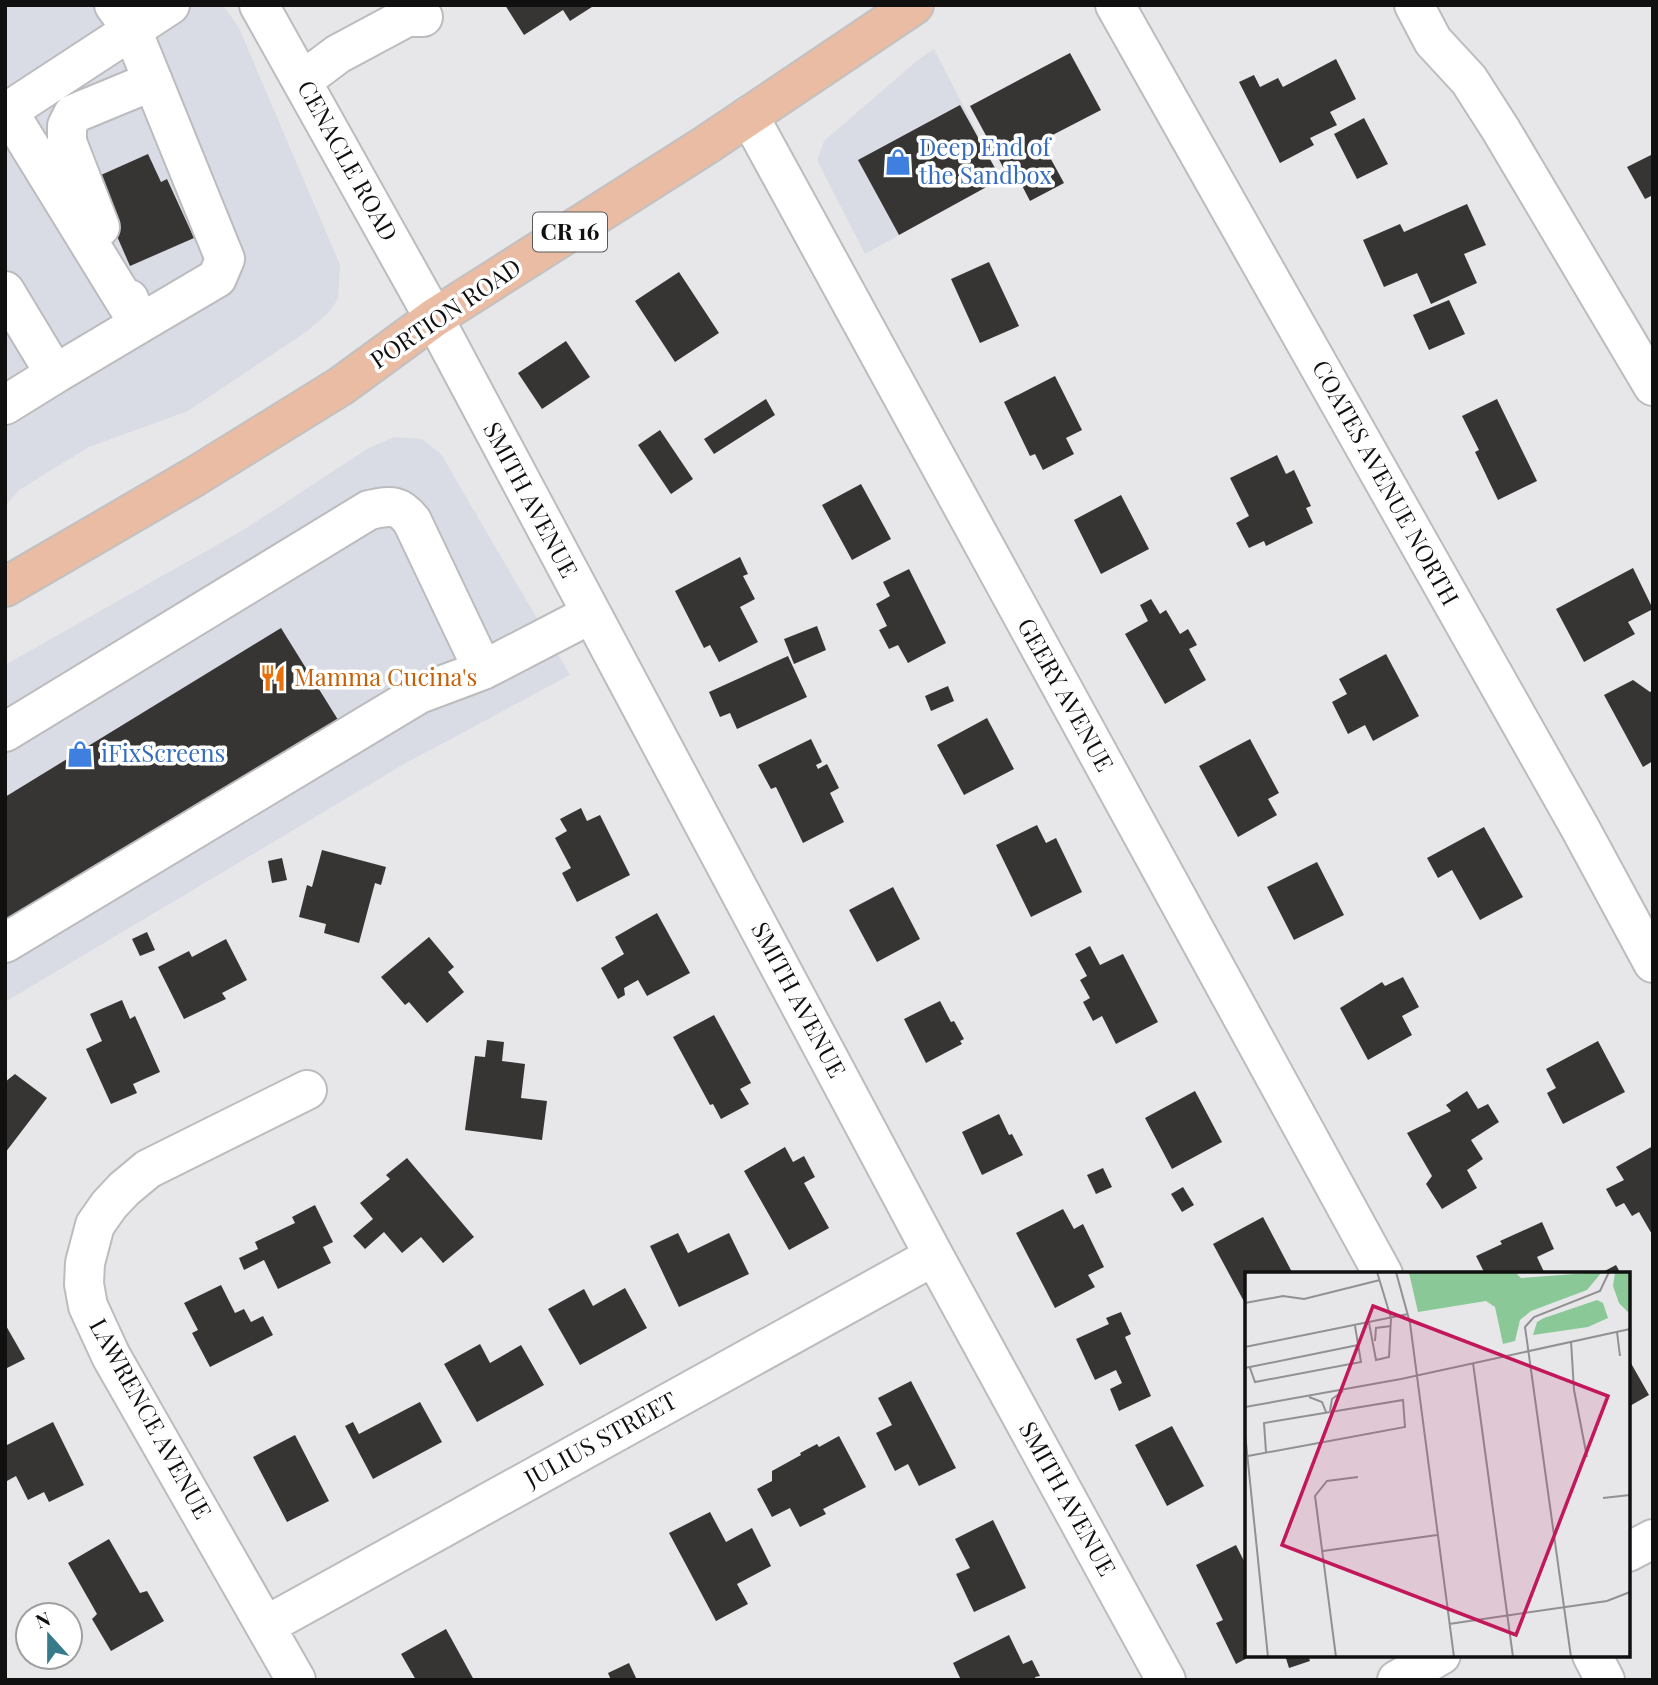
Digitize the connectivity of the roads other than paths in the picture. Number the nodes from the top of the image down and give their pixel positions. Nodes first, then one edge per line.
1 (170, 5) edge
2 (259, 5) edge
3 (914, 5) edge
4 (1115, 5) edge
5 (1414, 5) edge
6 (423, 17) dead end
7 (123, 18) edge
8 (153, 81) junction
9 (302, 81) junction
10 (7, 112) edge
11 (749, 116) junction
12 (5, 291) edge
13 (433, 318) junction
14 (138, 324) junction
15 (55, 374) junction
16 (1653, 386) edge
17 (5, 405) edge
18 (11, 587) edge
19 (591, 614) junction
20 (482, 670) junction
21 (5, 732) edge
22 (5, 943) edge
23 (1653, 963) edge
24 (307, 1090) dead end
25 (934, 1256) junction
26 (1382, 1272) edge
27 (1653, 1539) edge
28 (1630, 1551) edge
29 (267, 1625) junction
30 (1437, 1657) edge
31 (1593, 1657) edge
32 (296, 1680) edge
33 (1166, 1680) edge
34 (1397, 1680) edge
35 (1605, 1680) edge

1 - 7 street
2 - 9 street, CENACLE ROAD
3 - 11 main road, PORTION ROAD / CR 16
4 - 23 street, COATES AVENUE NORTH
5 - 16 street
6 - 9 street
7 - 8 street
7 - 10 street
8 - 14 street
8 - 14 street
9 - 13 street, CENACLE ROAD
10 - 14 street
11 - 13 main road, PORTION ROAD / CR 16
11 - 26 street, GEERY AVENUE
12 - 15 street
13 - 18 main road, PORTION ROAD / CR 16
13 - 19 street, SMITH AVENUE
14 - 15 street
15 - 17 street
19 - 20 street
19 - 25 street, SMITH AVENUE
20 - 21 street
20 - 22 street
24 - 29 street, LAWRENCE AVENUE
25 - 29 street, JULIUS STREET
25 - 33 street, SMITH AVENUE
27 - 28 street
29 - 32 street, LAWRENCE AVENUE
30 - 34 street
31 - 35 street

